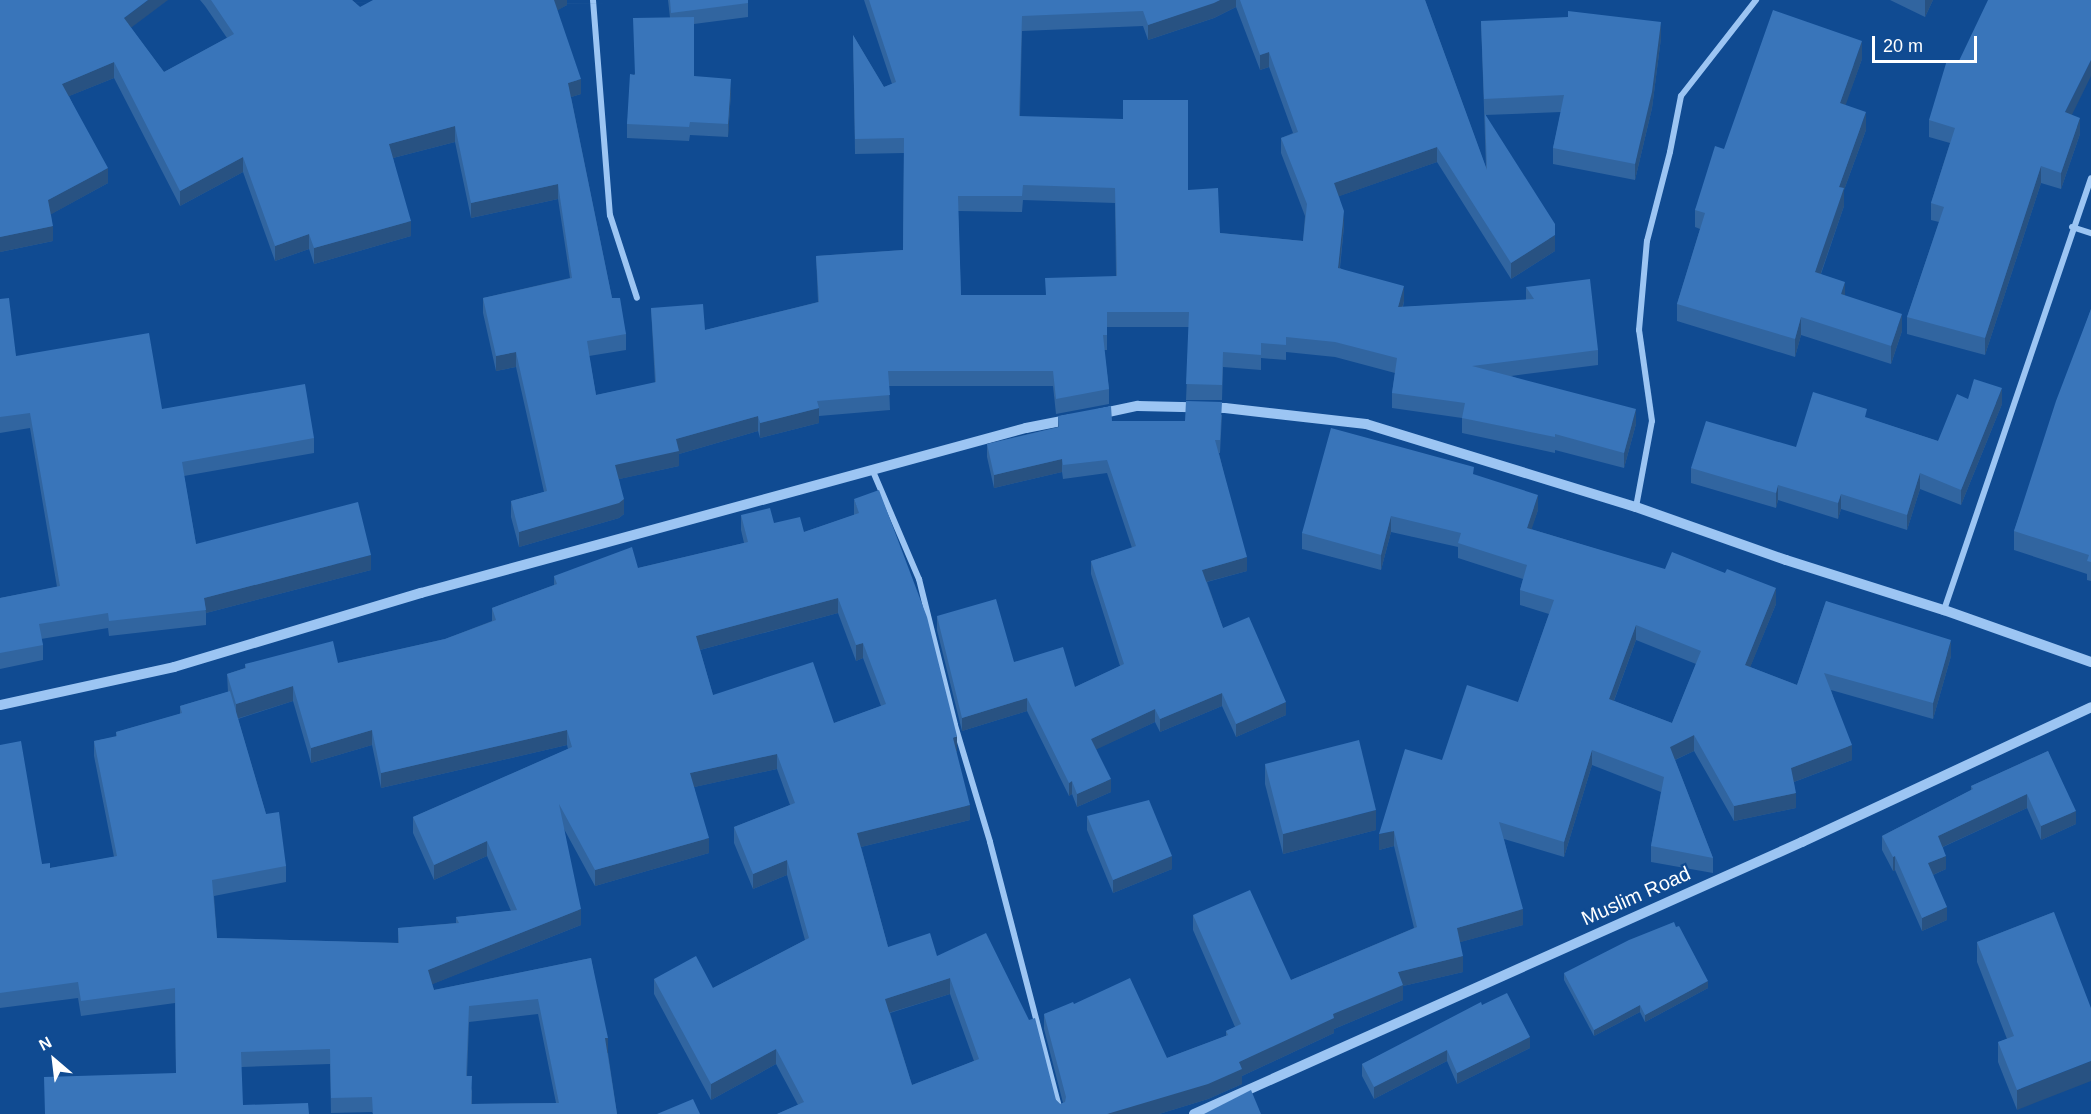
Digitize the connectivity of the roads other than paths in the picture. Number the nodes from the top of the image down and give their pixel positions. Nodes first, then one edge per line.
1 (593, 0) edge
2 (1756, 0) edge
3 (2091, 178) edge
4 (2072, 227) junction
5 (2091, 233) edge
6 (637, 298) dead end
7 (872, 470) junction
8 (1636, 507) junction
9 (1944, 610) junction
10 (2091, 662) edge
11 (0, 705) edge
12 (2091, 707) edge
13 (1061, 1114) edge
14 (1194, 1114) edge

1 - 6 street
2 - 8 street
3 - 4 street
4 - 5 street
4 - 9 street
7 - 8 street
7 - 11 street
7 - 13 street
8 - 9 street
9 - 10 street
12 - 14 street, Muslim Road

